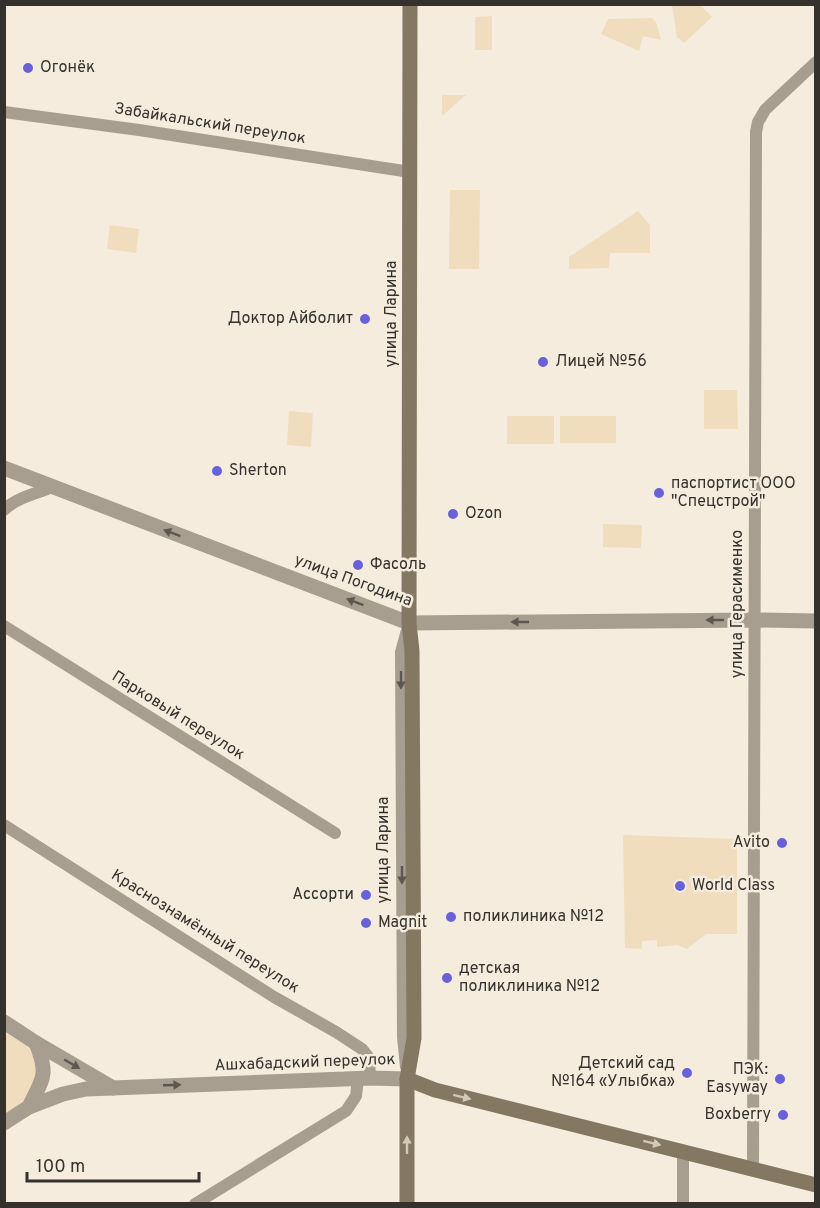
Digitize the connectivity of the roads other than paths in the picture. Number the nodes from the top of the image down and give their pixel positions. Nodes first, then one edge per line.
1 (410, 4) edge
2 (816, 62) edge
3 (4, 112) edge
4 (410, 172) junction
5 (4, 468) edge
6 (20, 474) junction
7 (53, 487) junction
8 (20, 500) junction
9 (4, 510) edge
10 (755, 620) junction
11 (816, 621) edge
12 (409, 623) junction
13 (4, 626) edge
14 (4, 825) edge
15 (335, 833) dead end
16 (4, 1022) edge
17 (36, 1043) junction
18 (364, 1078) junction
19 (407, 1079) junction
20 (113, 1088) junction
21 (29, 1107) junction
22 (4, 1123) edge
23 (683, 1151) junction
24 (753, 1170) junction
25 (816, 1185) edge
26 (195, 1203) edge
27 (407, 1203) edge
28 (683, 1203) edge

1 - 4 main road, улица Ларина
2 - 10 street, улица Герасименко
3 - 4 street, Забайкальский переулок
4 - 12 main road, улица Ларина
5 - 6 street, улица Погодина
6 - 7 street, улица Погодина
6 - 8 street
7 - 8 street
12 -> 7 street, улица Погодина
8 - 9 street
10 - 11 street, улица Погодина
10 -> 12 street, улица Погодина
10 - 24 street, улица Герасименко
12 - 19 main road, улица Ларина
13 - 15 street, Парковый переулок
14 - 18 street, Краснознамённый переулок
16 - 17 street
17 -> 20 street
17 - 21 street
18 - 19 street, Ашхабадский переулок
20 -> 18 street, Ашхабадский переулок
18 - 26 street
19 -> 23 main road, Ашхабадский переулок
27 -> 19 main road, улица Ларина
20 - 21 street, Ашхабадский переулок
21 - 22 street, Ашхабадский переулок
23 - 24 main road, Ашхабадский переулок
23 - 28 street
24 - 25 main road, Ашхабадский переулок

